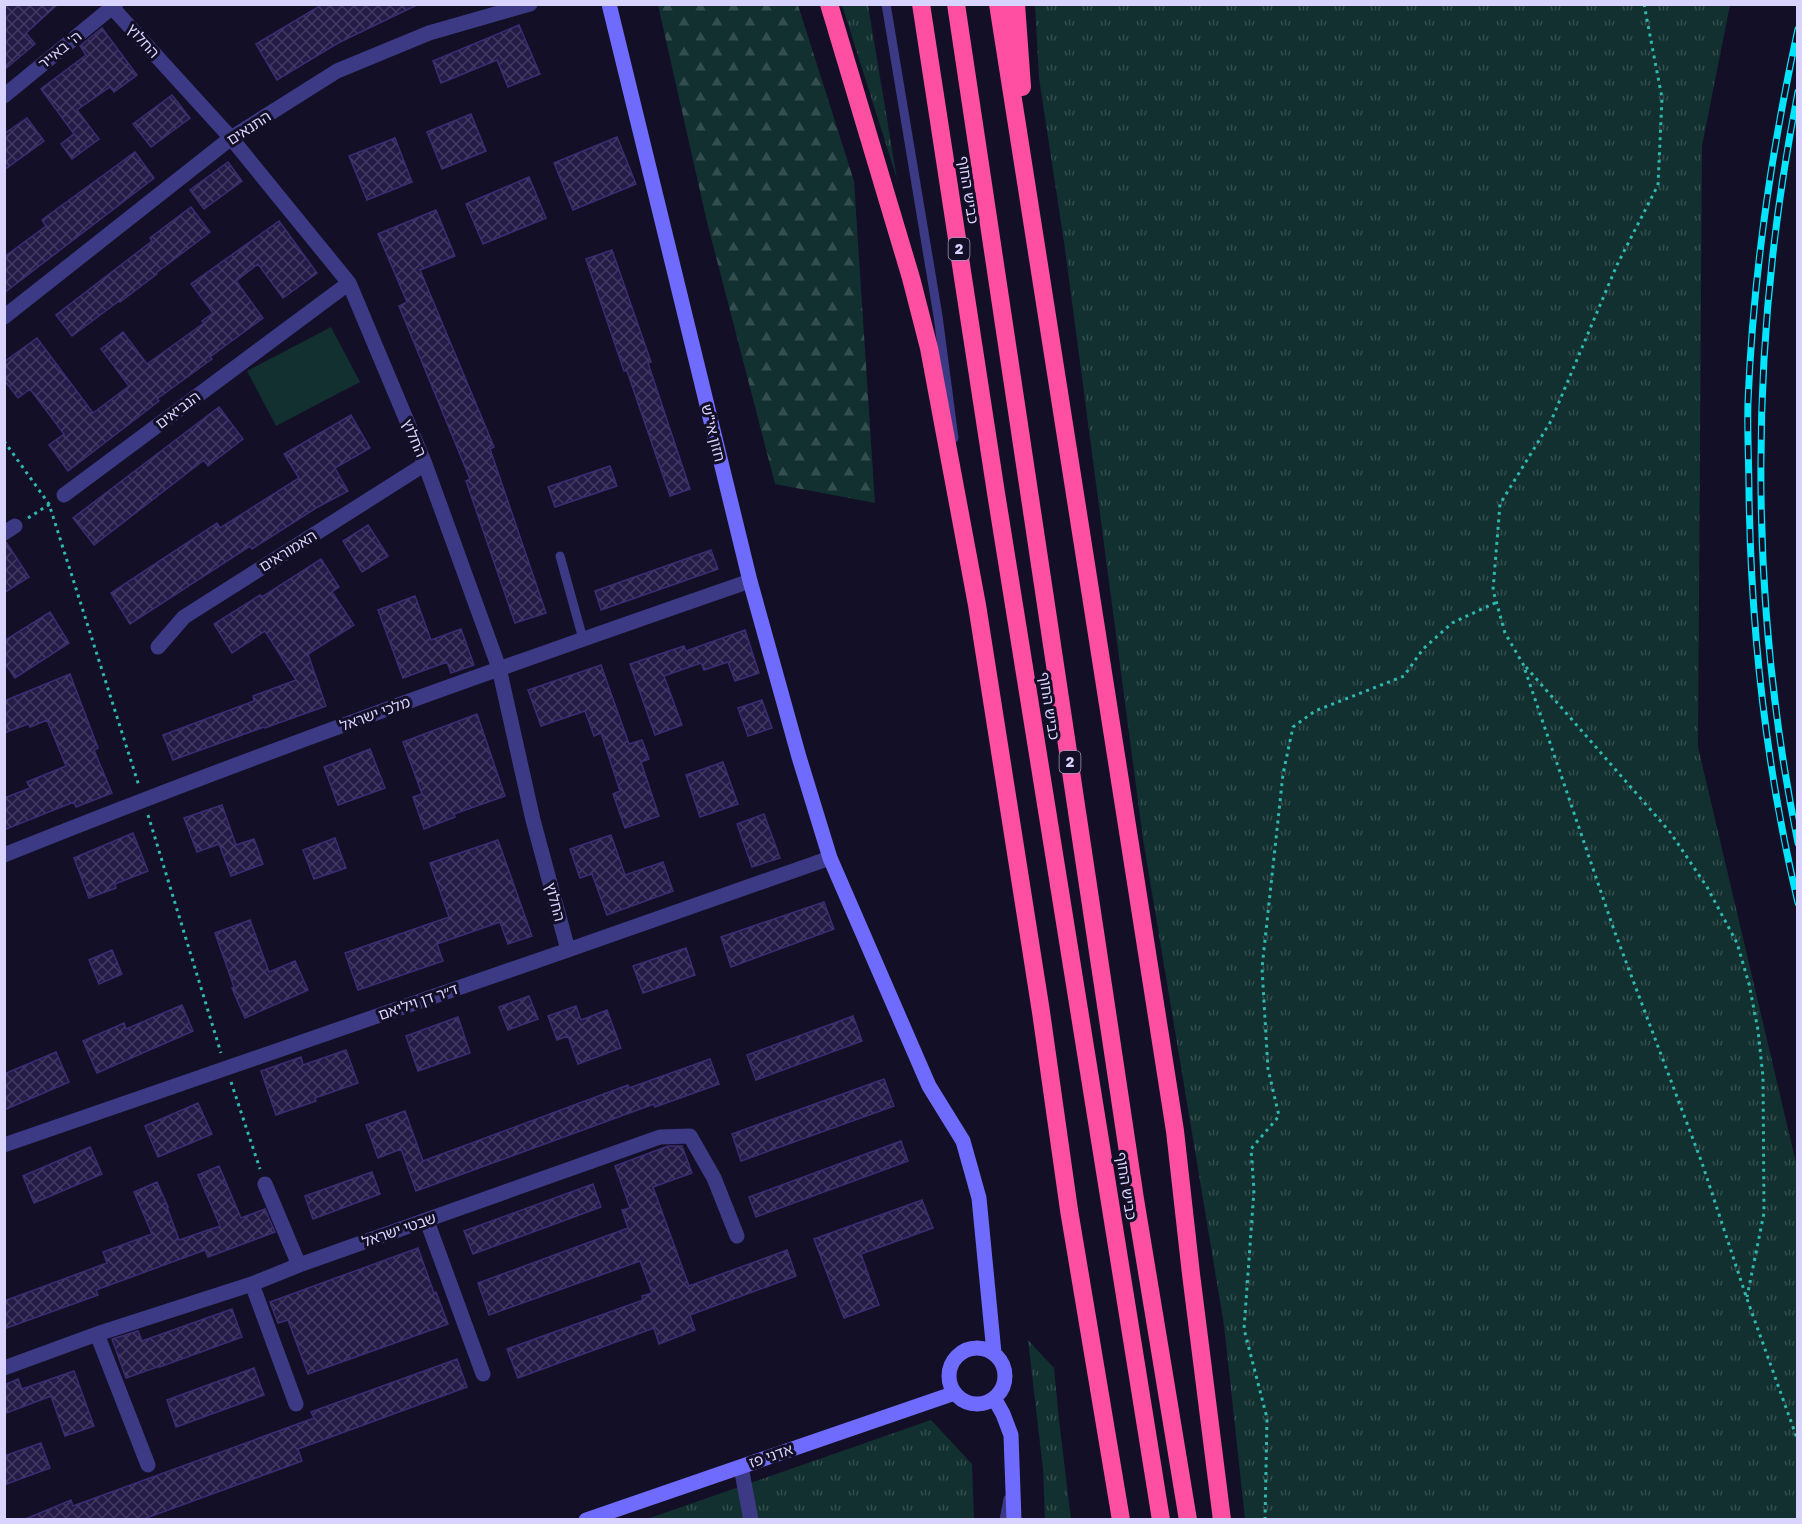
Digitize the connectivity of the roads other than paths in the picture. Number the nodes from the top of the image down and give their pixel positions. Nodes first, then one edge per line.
1 (530, 4) edge
2 (609, 4) edge
3 (829, 4) edge
4 (886, 4) edge
5 (921, 4) edge
6 (956, 4) edge
7 (998, 4) edge
8 (1016, 4) edge
9 (113, 6) edge
10 (4, 96) edge
11 (231, 138) junction
12 (1032, 220) junction
13 (349, 283) junction
14 (4, 317) edge
15 (425, 464) junction
16 (64, 495) road end
17 (560, 556) dead end
18 (750, 581) junction
19 (977, 605) junction
20 (583, 639) junction
21 (158, 647) dead end
22 (499, 668) junction
23 (4, 855) edge
24 (830, 858) junction
25 (568, 951) junction
26 (4, 1145) edge
27 (265, 1184) dead end
28 (427, 1221) junction
29 (737, 1236) dead end
30 (298, 1265) junction
31 (252, 1284) junction
32 (97, 1334) junction
33 (994, 1353) junction
34 (4, 1368) edge
35 (483, 1374) dead end
36 (955, 1393) junction
37 (994, 1398) junction
38 (296, 1404) dead end
39 (1102, 1406) junction
40 (148, 1465) dead end
41 (741, 1467) junction
42 (1014, 1476) junction
43 (586, 1520) edge
44 (751, 1520) edge
45 (1004, 1520) edge
46 (1014, 1520) edge
47 (1114, 1520) edge
48 (1120, 1520) edge
49 (1161, 1520) edge
50 (1188, 1520) edge
51 (1222, 1520) edge

1 - 11 street, התנאים
2 - 18 street, חזון אי"ש
3 - 19 highway
4 - 19 lane
5 - 49 highway, כביש החוף / 2
6 - 50 highway, כביש החוף / 2
7 - 12 highway
8 - 12 highway
9 - 10 street, ה' באייר
9 - 11 street, החלוץ
11 - 13 street, החלוץ
11 - 14 street, התנאים
12 - 51 highway
13 - 15 street, החלוץ
13 - 16 street, הנביאים
15 - 21 street, האמוראים
15 - 22 street, החלוץ
17 - 20 lane
18 - 20 street, מלכי ישראל
18 - 24 street, חזון אי"ש
19 - 39 highway
20 - 22 street, מלכי ישראל
22 - 23 street, מלכי ישראל
22 - 25 street, החלוץ
24 - 25 street, ד״ר דן ויליאם
24 - 33 street, חזון אי"ש
25 - 26 street, ד״ר דן ויליאם
27 - 30 street
28 - 29 street, שבטי ישראל
28 - 30 street, שבטי ישראל
28 - 35 street
30 - 31 street, שבטי ישראל
31 - 32 street, שבטי ישראל
31 - 38 street
32 - 34 street, שבטי ישראל
32 - 40 street
33 - 36 street
33 - 37 street
36 - 37 street
36 - 41 street, אדני פז
37 - 42 street
39 - 47 highway
39 - 48 highway
41 - 43 street, אדני פז
41 - 44 street
42 - 45 lane
42 - 46 street

